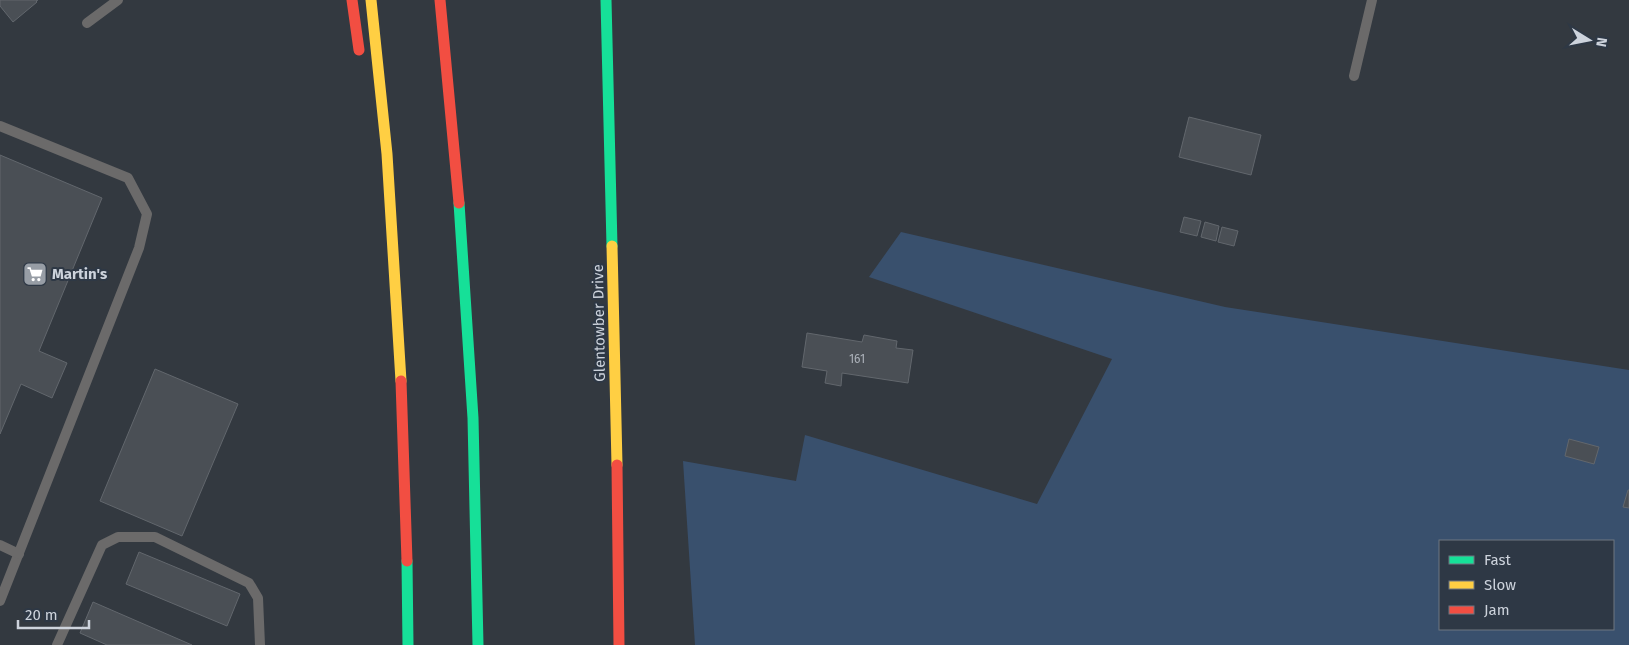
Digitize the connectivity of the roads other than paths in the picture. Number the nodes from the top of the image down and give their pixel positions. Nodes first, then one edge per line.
1 (118, 0) edge
2 (352, 0) edge
3 (371, 0) edge
4 (440, 0) edge
5 (606, 0) edge
6 (1372, 0) edge
7 (87, 23) dead end
8 (360, 60) dead end
9 (1354, 76) dead end
10 (0, 126) edge
11 (377, 174) dead end
12 (405, 509) junction
13 (0, 545) edge
14 (19, 554) junction
15 (0, 601) edge
16 (57, 645) edge
17 (260, 645) edge
18 (408, 645) edge
19 (478, 645) edge
20 (619, 645) edge

1 - 7 lane
2 - 8 main road
3 - 12 main road
4 - 19 main road
5 - 20 main road, Glentowber Drive
6 - 9 lane
10 - 14 lane
11 - 12 main road
12 - 18 main road
13 - 14 lane
14 - 15 lane
16 - 17 lane

